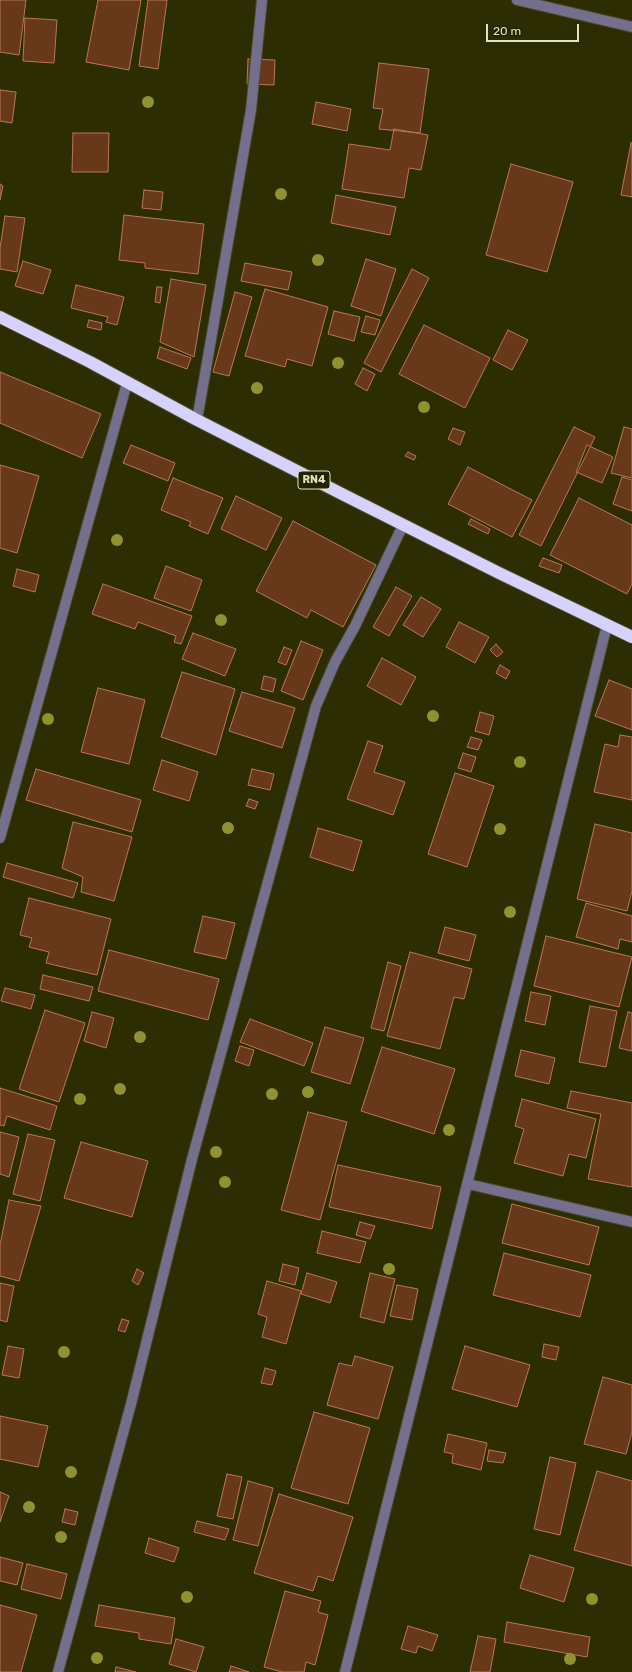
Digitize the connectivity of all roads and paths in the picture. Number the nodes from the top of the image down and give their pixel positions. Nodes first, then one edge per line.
1 (262, 0) edge
2 (517, 0) edge
3 (632, 27) edge
4 (0, 317) edge
5 (127, 382) junction
6 (197, 420) junction
7 (403, 525) junction
8 (607, 625) junction
9 (632, 637) edge
10 (0, 838) edge
11 (468, 1184) junction
12 (632, 1222) edge
13 (58, 1672) edge
14 (345, 1672) edge

1 - 6 street
2 - 3 street
4 - 5 highway, RN4
5 - 6 highway, RN4
5 - 10 street
6 - 7 highway, RN4
7 - 8 highway, RN4
7 - 13 street
8 - 9 highway, RN4
8 - 11 street
11 - 12 street
11 - 14 street

